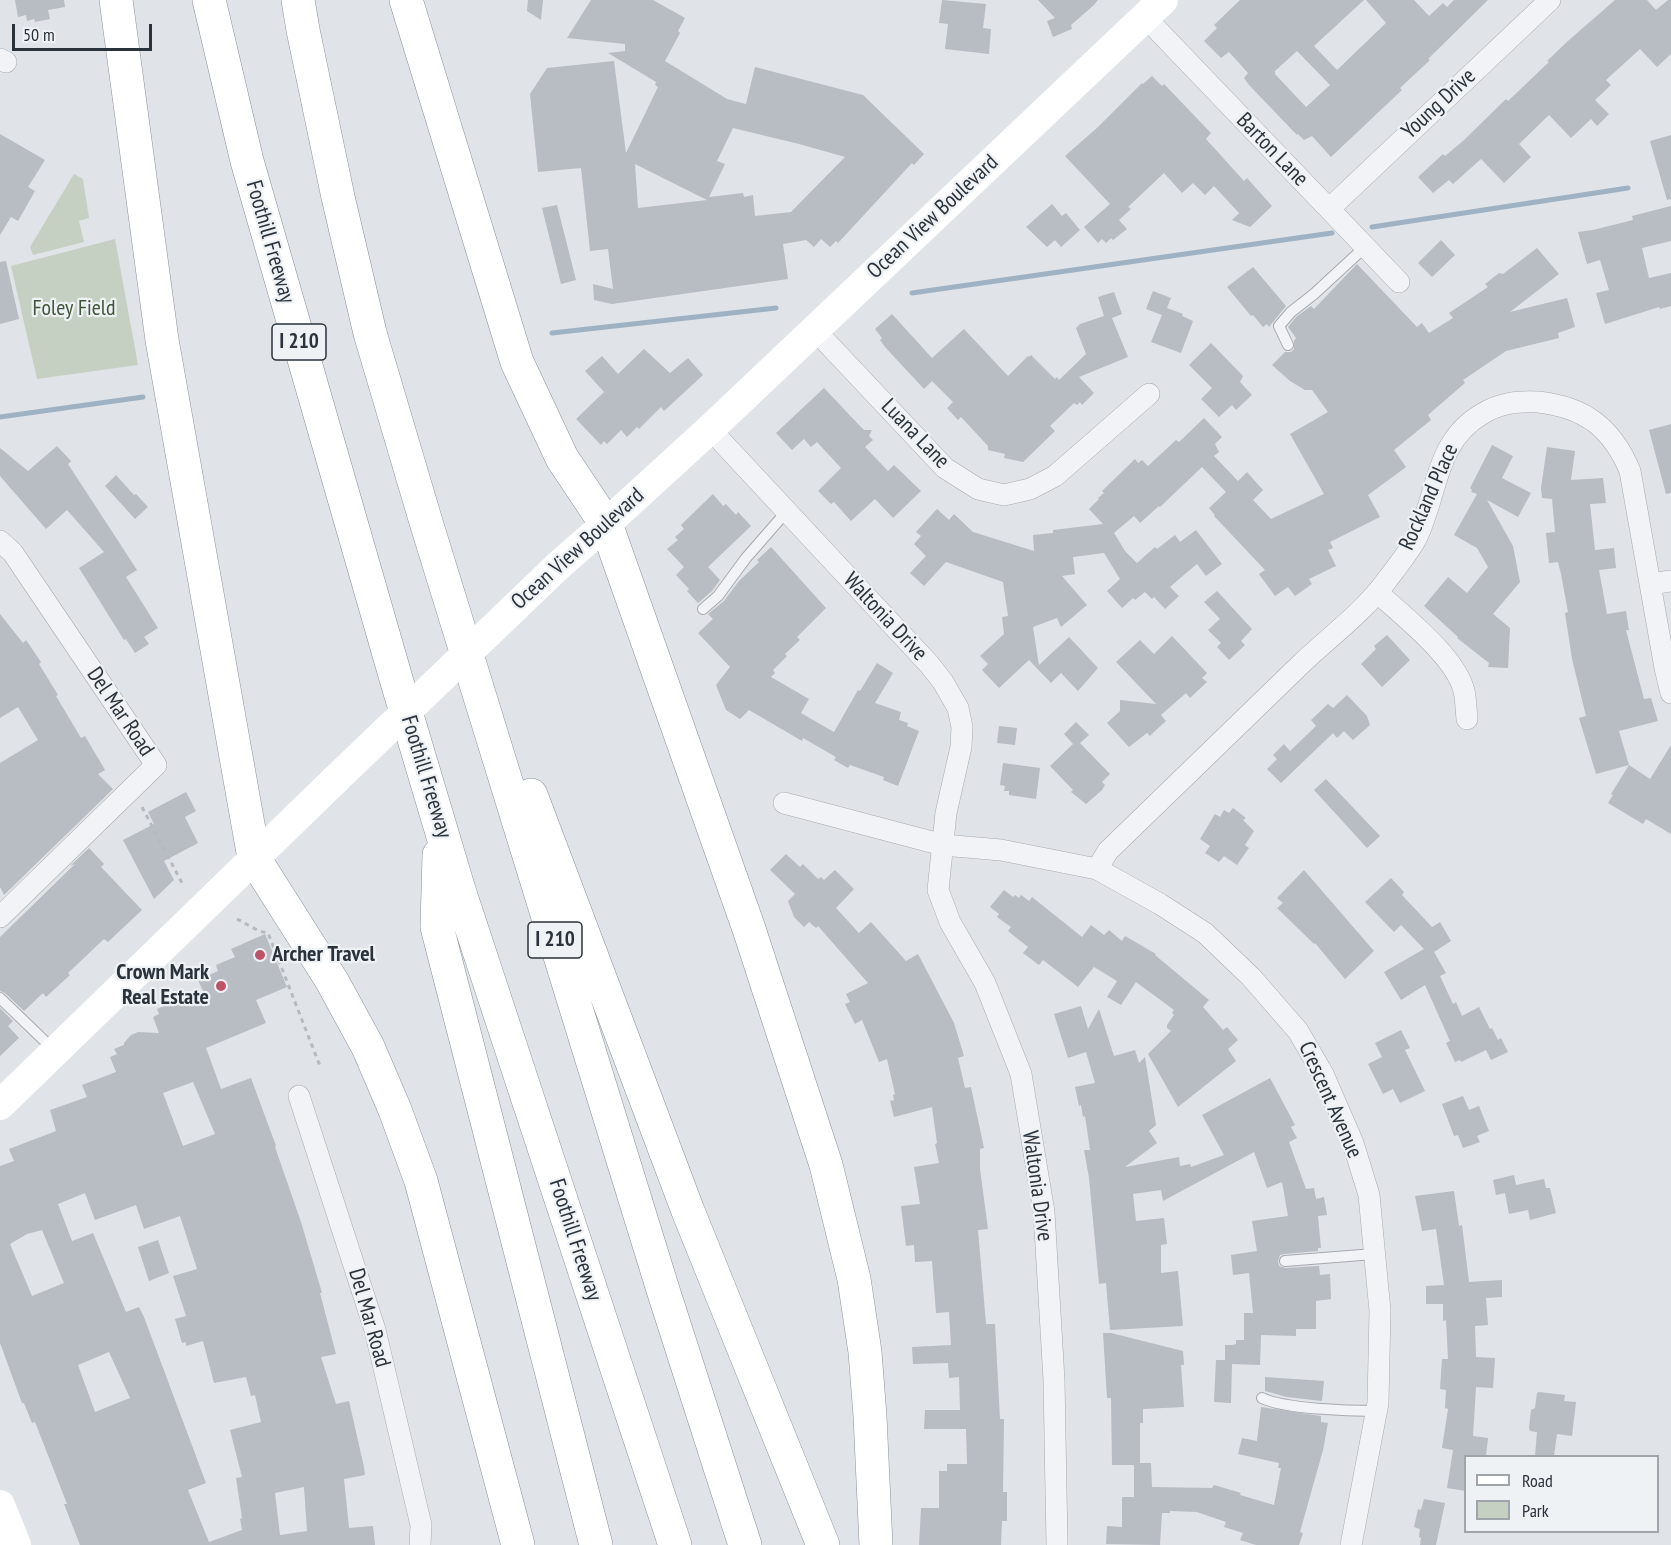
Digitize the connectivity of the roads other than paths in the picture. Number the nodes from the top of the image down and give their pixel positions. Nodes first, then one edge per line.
1 (116, 0) edge
2 (209, 0) edge
3 (298, 0) edge
4 (406, 0) edge
5 (1550, 0) edge
6 (1154, 8) edge
7 (1329, 209) junction
8 (1365, 247) junction
9 (1399, 282) dead end
10 (814, 329) junction
11 (370, 333) junction
12 (1288, 345) dead end
13 (1149, 394) dead end
14 (710, 429) junction
15 (787, 510) junction
16 (606, 524) junction
17 (0, 541) edge
18 (1661, 582) edge
19 (1378, 593) junction
20 (703, 609) dead end
21 (1671, 693) edge
22 (1467, 719) dead end
23 (784, 803) dead end
24 (439, 823) junction
25 (943, 845) junction
26 (254, 858) junction
27 (1097, 869) junction
28 (0, 917) edge
29 (0, 998) edge
30 (55, 1052) junction
31 (299, 1096) dead end
32 (0, 1105) edge
33 (1374, 1254) junction
34 (1285, 1261) dead end
35 (1262, 1398) dead end
36 (1376, 1411) junction
37 (0, 1505) edge
38 (16, 1545) edge
39 (420, 1545) edge
40 (518, 1545) edge
41 (596, 1545) edge
42 (675, 1545) edge
43 (745, 1545) edge
44 (823, 1545) edge
45 (876, 1545) edge
46 (1057, 1545) edge
47 (1351, 1545) edge

1 - 26 highway
2 - 24 highway, Foothill Freeway / I 210
3 - 11 highway, I 210
4 - 16 highway
5 - 7 street, Young Drive
6 - 7 street, Barton Lane
6 - 10 main road, Ocean View Boulevard
7 - 8 street, Barton Lane
8 - 9 street, Barton Lane
8 - 12 lane
10 - 13 street, Luana Lane
10 - 14 main road, Ocean View Boulevard
11 - 43 highway, I 210
11 - 44 highway
14 - 15 street, Waltonia Drive
14 - 16 main road, Ocean View Boulevard
15 - 20 lane
15 - 25 street, Waltonia Drive
16 - 26 main road, Ocean View Boulevard, bridge
16 - 45 highway
17 - 28 street, Del Mar Road
18 - 19 street, Rockland Place
18 - 21 street, Rockland Place
19 - 22 street
19 - 27 street, Rockland Place
23 - 25 street
24 - 41 highway
24 - 42 highway, Foothill Freeway / I 210
25 - 27 street, Crescent Avenue
25 - 46 street, Waltonia Drive
26 - 30 main road, Ocean View Boulevard
26 - 40 highway
27 - 33 street, Crescent Avenue
29 - 30 lane
30 - 32 main road, Ocean View Boulevard
31 - 39 street, Del Mar Road
33 - 34 lane
33 - 36 street, Crescent Avenue
35 - 36 lane
36 - 47 street, Crescent Avenue
37 - 38 main road

